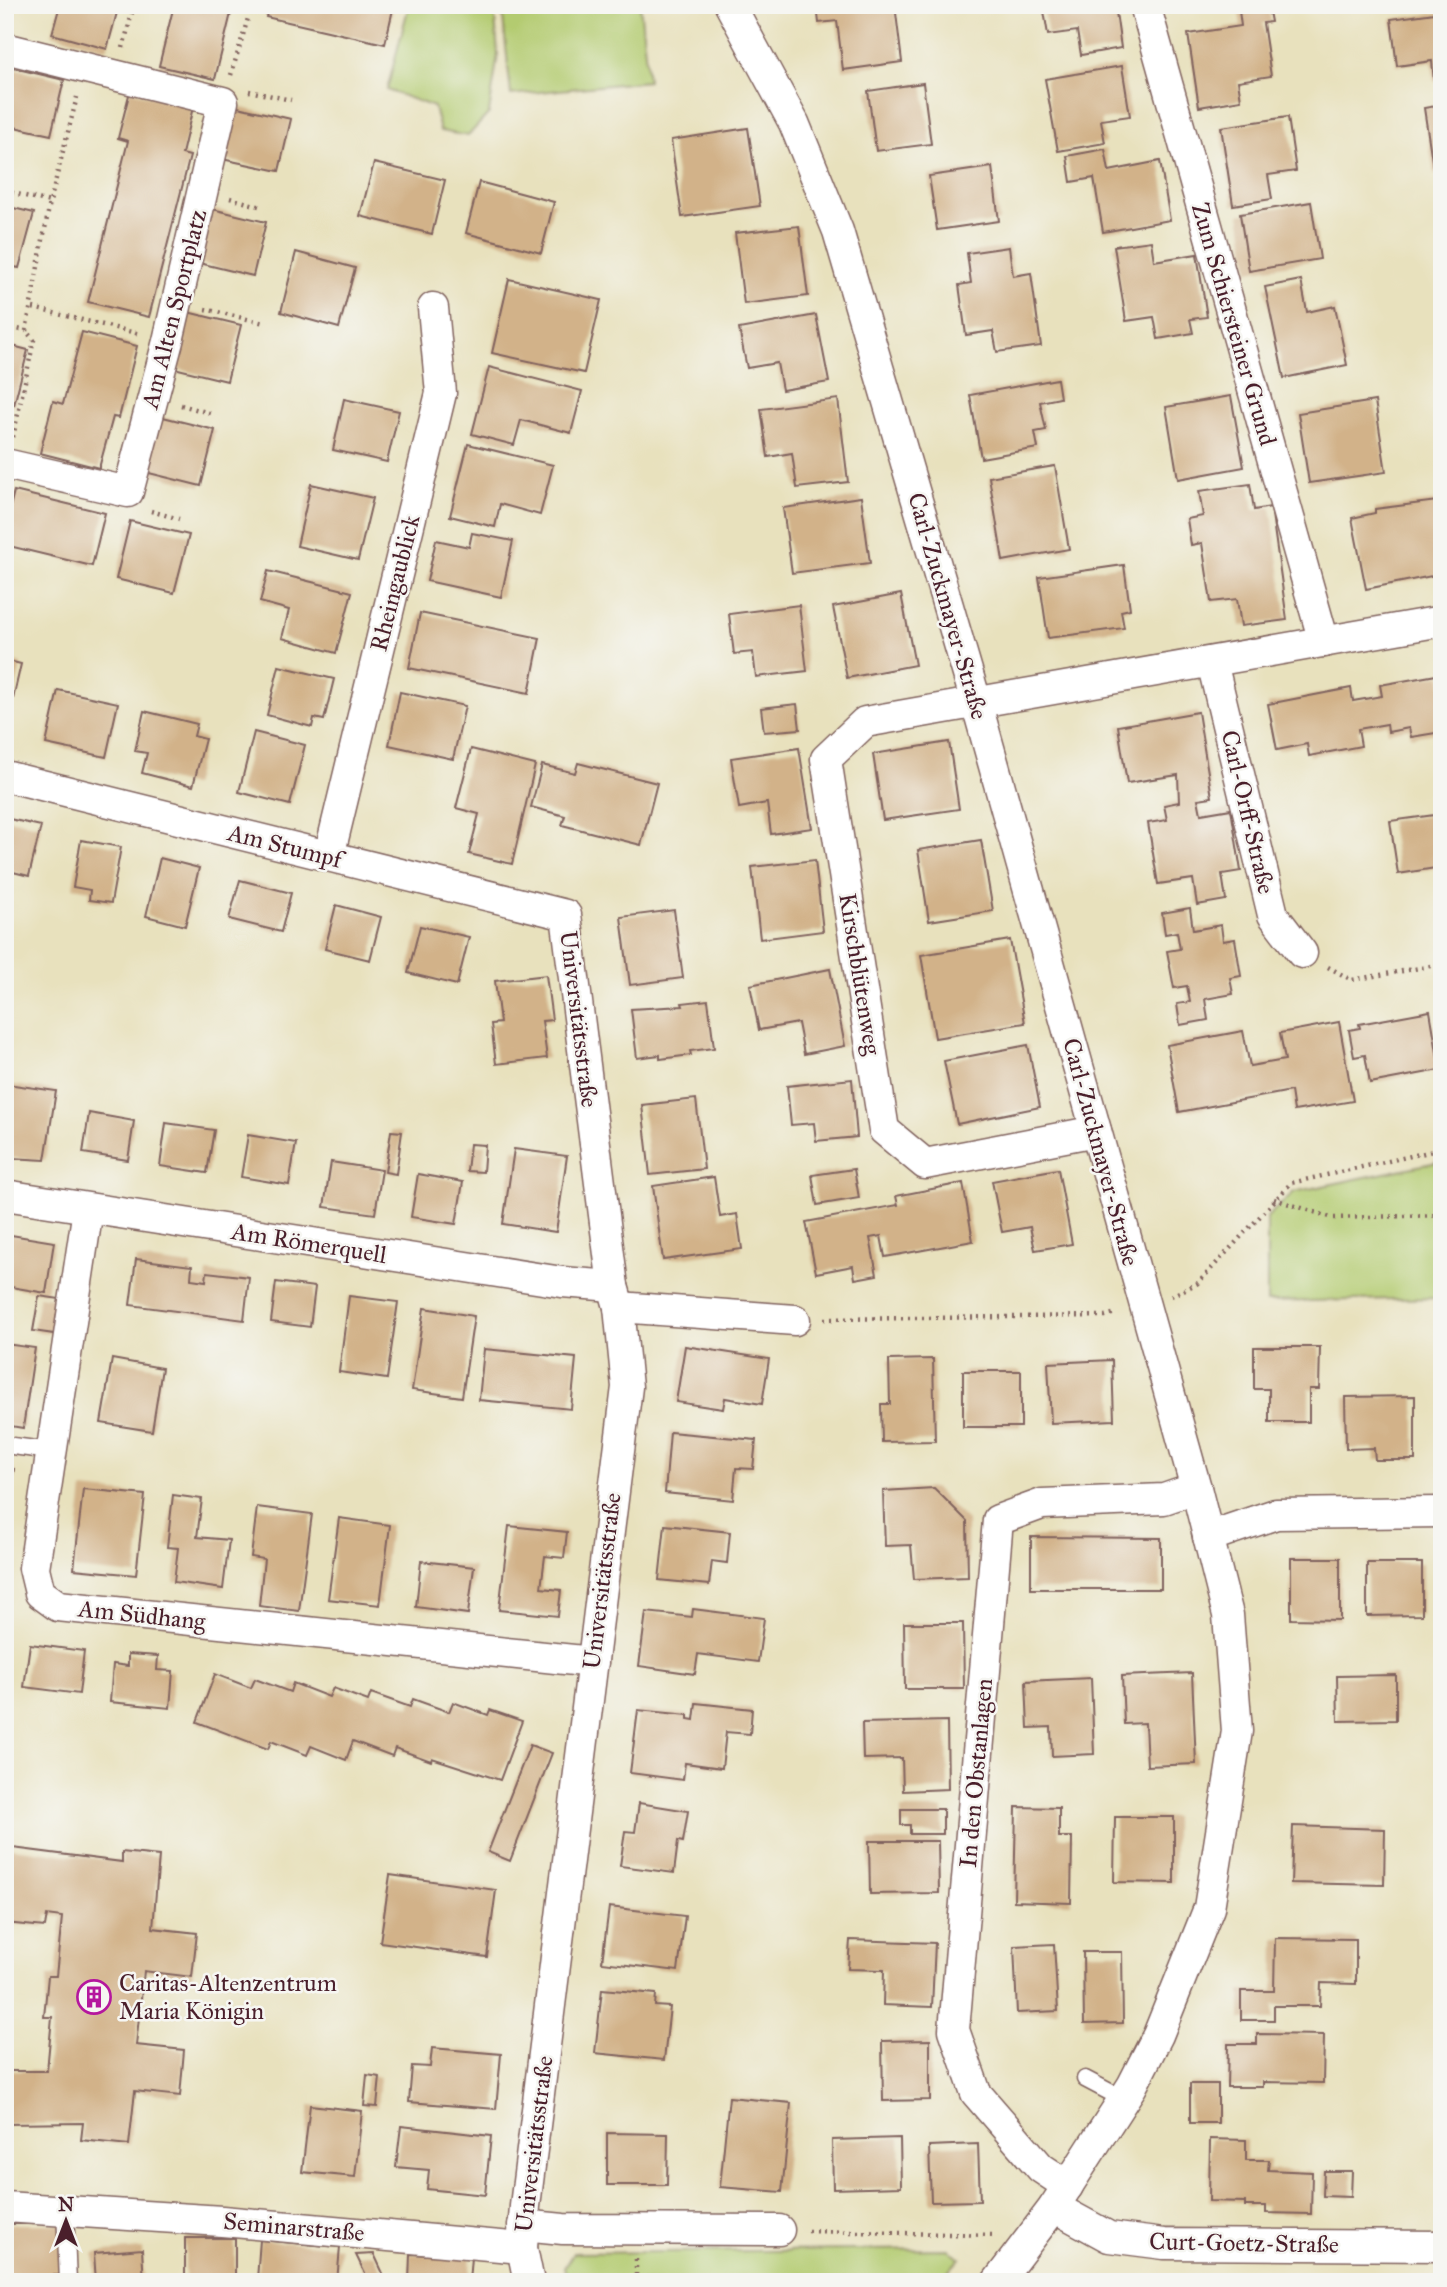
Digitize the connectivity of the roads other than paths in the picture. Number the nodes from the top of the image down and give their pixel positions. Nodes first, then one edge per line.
1 (730, 5) edge
2 (1145, 5) edge
3 (5, 48) edge
4 (433, 308) dead end
5 (6, 465) edge
6 (1442, 621) edge
7 (1324, 642) junction
8 (1212, 662) junction
9 (977, 705) junction
10 (5, 776) edge
11 (329, 856) junction
12 (566, 915) joint
13 (1302, 953) road end
14 (1096, 1131) junction
15 (5, 1195) edge
16 (88, 1209) junction
17 (616, 1297) junction
18 (795, 1320) road end
19 (5, 1445) edge
20 (51, 1451) junction
21 (1196, 1488) junction
22 (1442, 1512) edge
23 (1208, 1537) junction
24 (593, 1662) junction
25 (1085, 2079) dead end
26 (1123, 2099) junction
27 (1061, 2197) junction
28 (5, 2207) edge
29 (65, 2210) junction
30 (779, 2230) road end
31 (522, 2237) junction
32 (1442, 2246) edge
33 (68, 2282) edge
34 (529, 2282) edge
35 (996, 2282) edge

1 - 9 street, Carl-Zuckmayer-Straße
2 - 7 street, Zum Schiersteiner Grund
3 - 5 street, Am Alten Sportplatz
4 - 11 street, Rheingaublick
6 - 7 street
7 - 8 street
8 - 9 street
8 - 13 street, Carl-Orff-Straße
9 - 14 street, Carl-Zuckmayer-Straße
9 - 14 street, Kirschblütenweg
10 - 11 street, Am Stumpf
11 - 12 street, Am Stumpf
12 - 17 street, Universitätsstraße
14 - 21 street, Carl-Zuckmayer-Straße
15 - 16 street, Am Römerquell
16 - 17 street, Am Römerquell
16 - 20 street, Am Südhang
17 - 18 street, Am Römerquell
17 - 24 street, Universitätsstraße
19 - 20 lane
20 - 24 street, Am Südhang
21 - 23 street, Carl-Zuckmayer-Straße
21 - 27 street, In den Obstanlagen
22 - 23 street
23 - 26 street, Carl-Zuckmayer-Straße
24 - 31 street, Universitätsstraße
25 - 26 lane
26 - 27 street, Carl-Zuckmayer-Straße
27 - 32 street, Curt-Goetz-Straße
27 - 35 street, Carl-Zuckmayer-Straße
28 - 29 street, Seminarstraße
29 - 31 street, Seminarstraße
29 - 33 lane
30 - 31 street, Seminarstraße
31 - 34 street, Universitätsstraße

